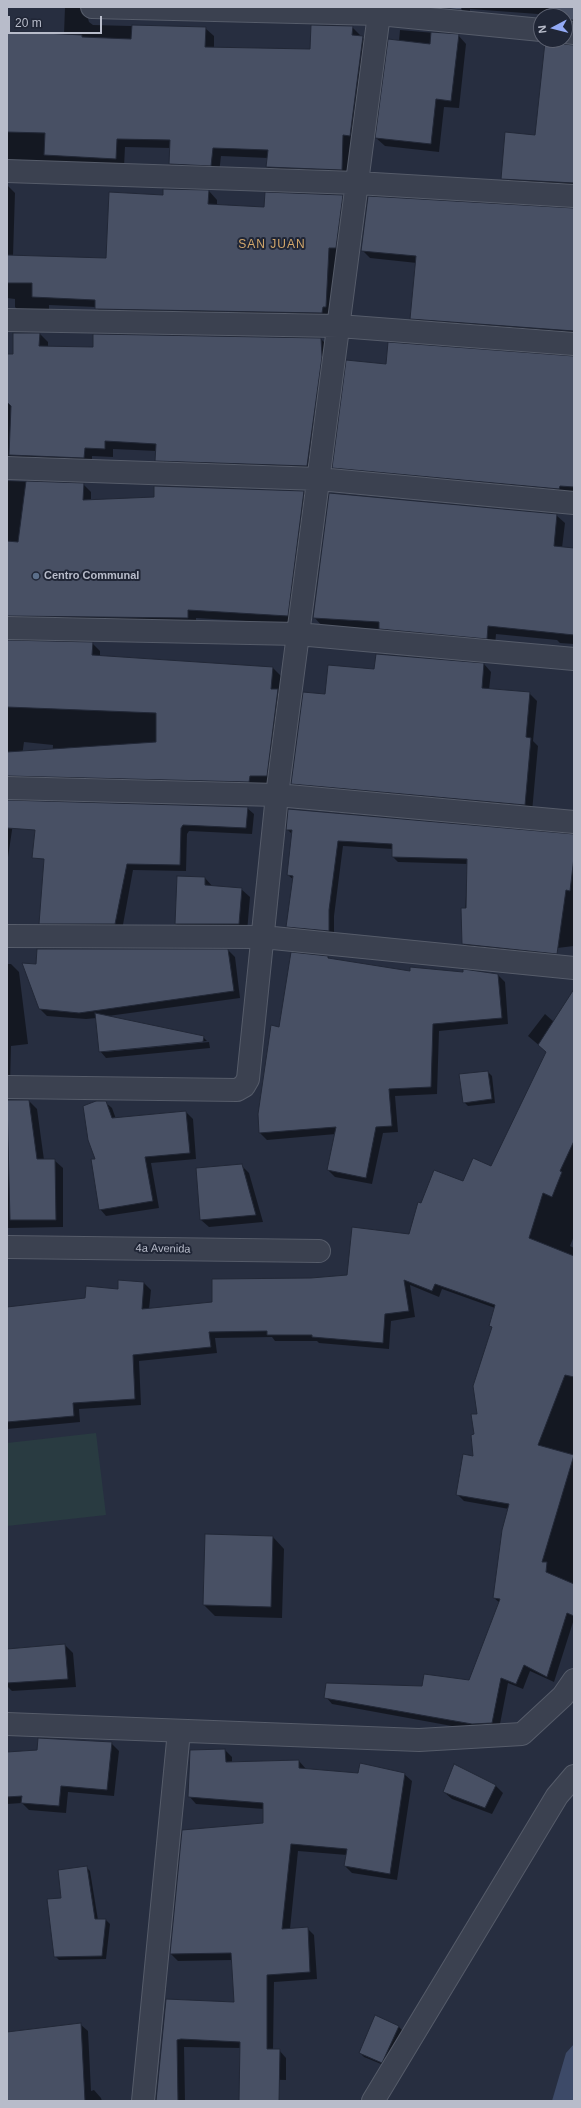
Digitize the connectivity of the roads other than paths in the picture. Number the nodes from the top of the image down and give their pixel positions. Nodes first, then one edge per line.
1 (92, 7) edge
2 (379, 10) edge
3 (533, 29) edge
4 (7, 171) edge
5 (357, 183) junction
6 (574, 196) edge
7 (7, 320) edge
8 (339, 326) junction
9 (574, 344) edge
10 (7, 468) edge
11 (318, 479) junction
12 (574, 503) edge
13 (7, 628) edge
14 (298, 634) junction
15 (574, 659) edge
16 (7, 788) edge
17 (277, 795) junction
18 (574, 822) edge
19 (7, 936) edge
20 (263, 937) junction
21 (574, 968) edge
22 (7, 1087) edge
23 (7, 1248) edge
24 (319, 1252) dead end
25 (574, 1680) edge
26 (7, 1724) edge
27 (179, 1731) junction
28 (574, 1776) edge
29 (143, 2101) edge
30 (373, 2101) edge

1 - 2 street
2 - 3 street
2 - 5 street
4 - 5 street
5 - 6 street
5 - 8 street
7 - 8 street
8 - 9 street
8 - 11 street
10 - 11 street
11 - 12 street
11 - 14 street
13 - 14 street
14 - 15 street
14 - 17 street
16 - 17 street
17 - 18 street
17 - 20 street
19 - 20 street
20 - 21 street
20 - 22 street
23 - 24 street, 4a Avenida
25 - 27 street
26 - 27 street
27 - 29 street
28 - 30 street

